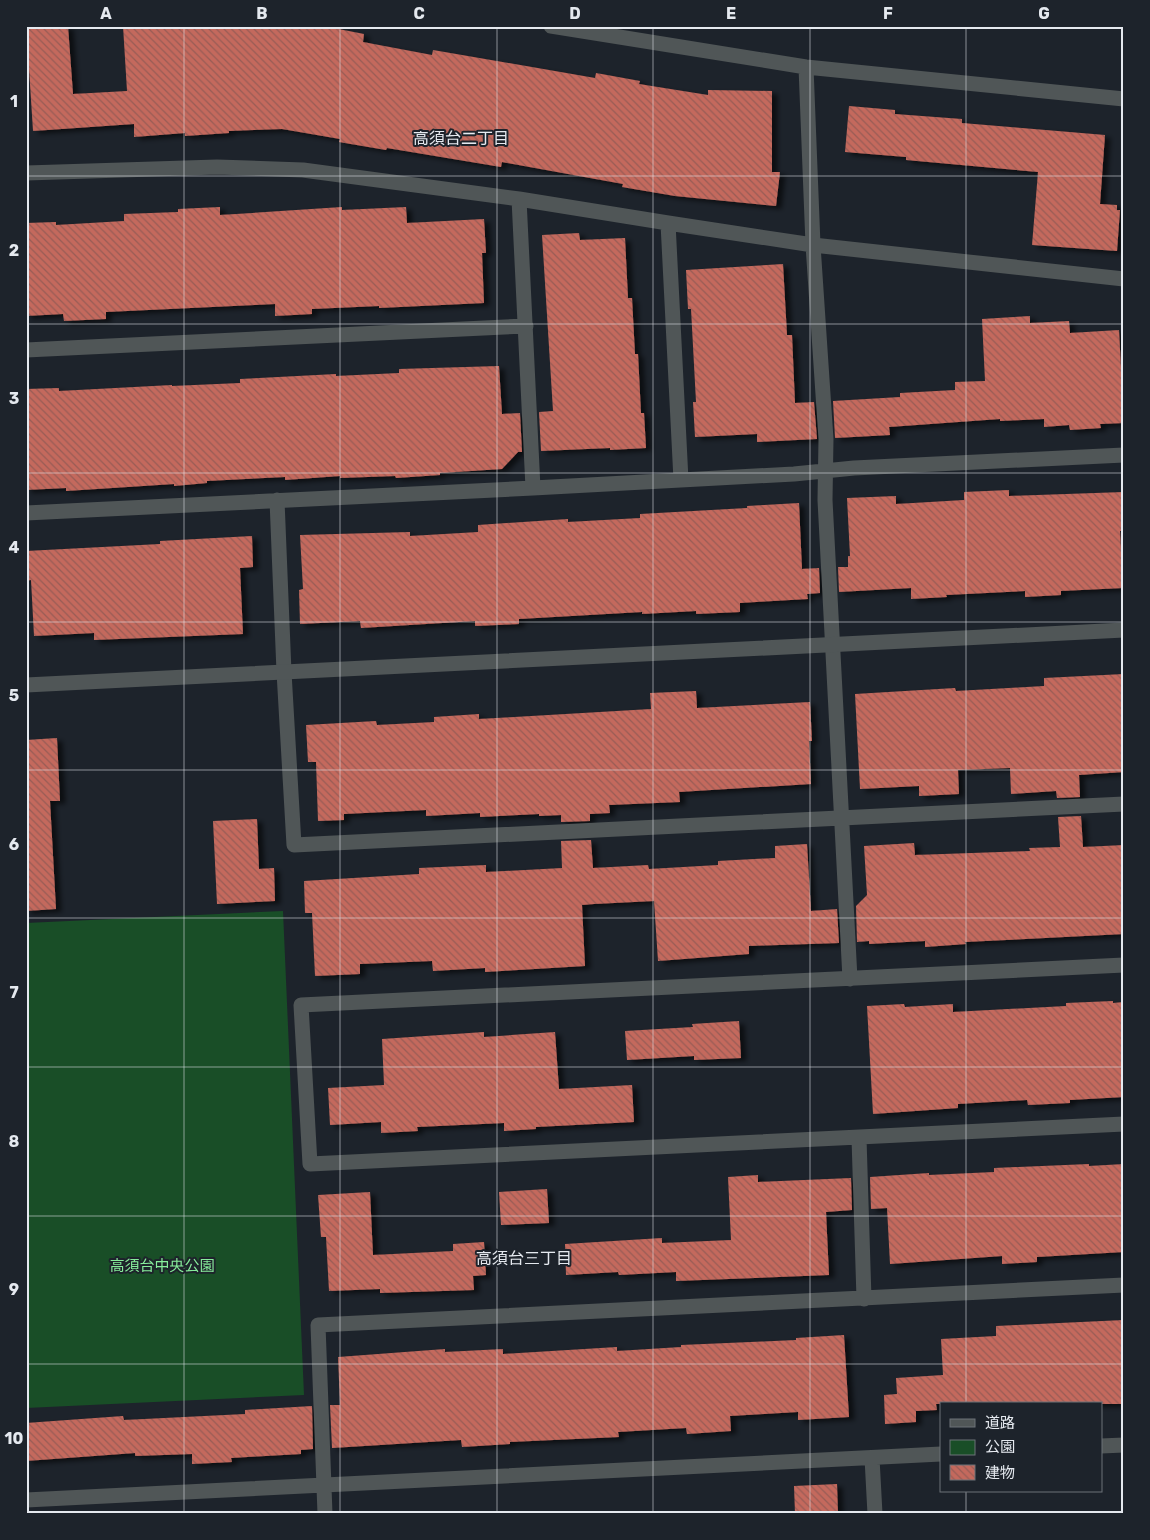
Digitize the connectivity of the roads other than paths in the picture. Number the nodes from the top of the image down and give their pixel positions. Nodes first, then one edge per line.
1 (551, 26) edge
2 (806, 67) junction
3 (1124, 99) edge
4 (26, 173) edge
5 (519, 199) junction
6 (668, 223) junction
7 (813, 245) junction
8 (1124, 279) edge
9 (526, 326) junction
10 (26, 350) edge
11 (1124, 455) edge
12 (826, 471) junction
13 (682, 480) junction
14 (533, 488) junction
15 (277, 500) junction
16 (26, 513) edge
17 (1124, 630) edge
18 (833, 644) junction
19 (284, 672) junction
20 (26, 685) edge
21 (1124, 804) edge
22 (842, 819) junction
23 (1124, 965) edge
24 (850, 979) junction
25 (1124, 1124) edge
26 (859, 1138) junction
27 (1124, 1285) edge
28 (864, 1299) junction
29 (1124, 1445) edge
30 (1102, 1446) edge
31 (940, 1454) edge
32 (872, 1458) junction
33 (324, 1486) junction
34 (26, 1500) edge
35 (325, 1514) edge
36 (875, 1514) edge

1 - 2 street
2 - 3 street
2 - 7 street
4 - 5 street
5 - 6 street
5 - 9 street
6 - 7 street
6 - 13 street
7 - 8 street
7 - 12 street
9 - 10 street
9 - 14 street
11 - 12 street
12 - 13 street
12 - 18 street
13 - 14 street
14 - 15 street
15 - 16 street
15 - 19 street
17 - 18 street
18 - 19 street
18 - 22 street
19 - 20 street
19 - 22 street
21 - 22 street
22 - 24 street
23 - 24 street
24 - 26 street
25 - 26 street
26 - 28 street
27 - 28 street
28 - 33 street
29 - 30 street
31 - 32 street
32 - 33 street
32 - 36 street
33 - 34 street
33 - 35 street

